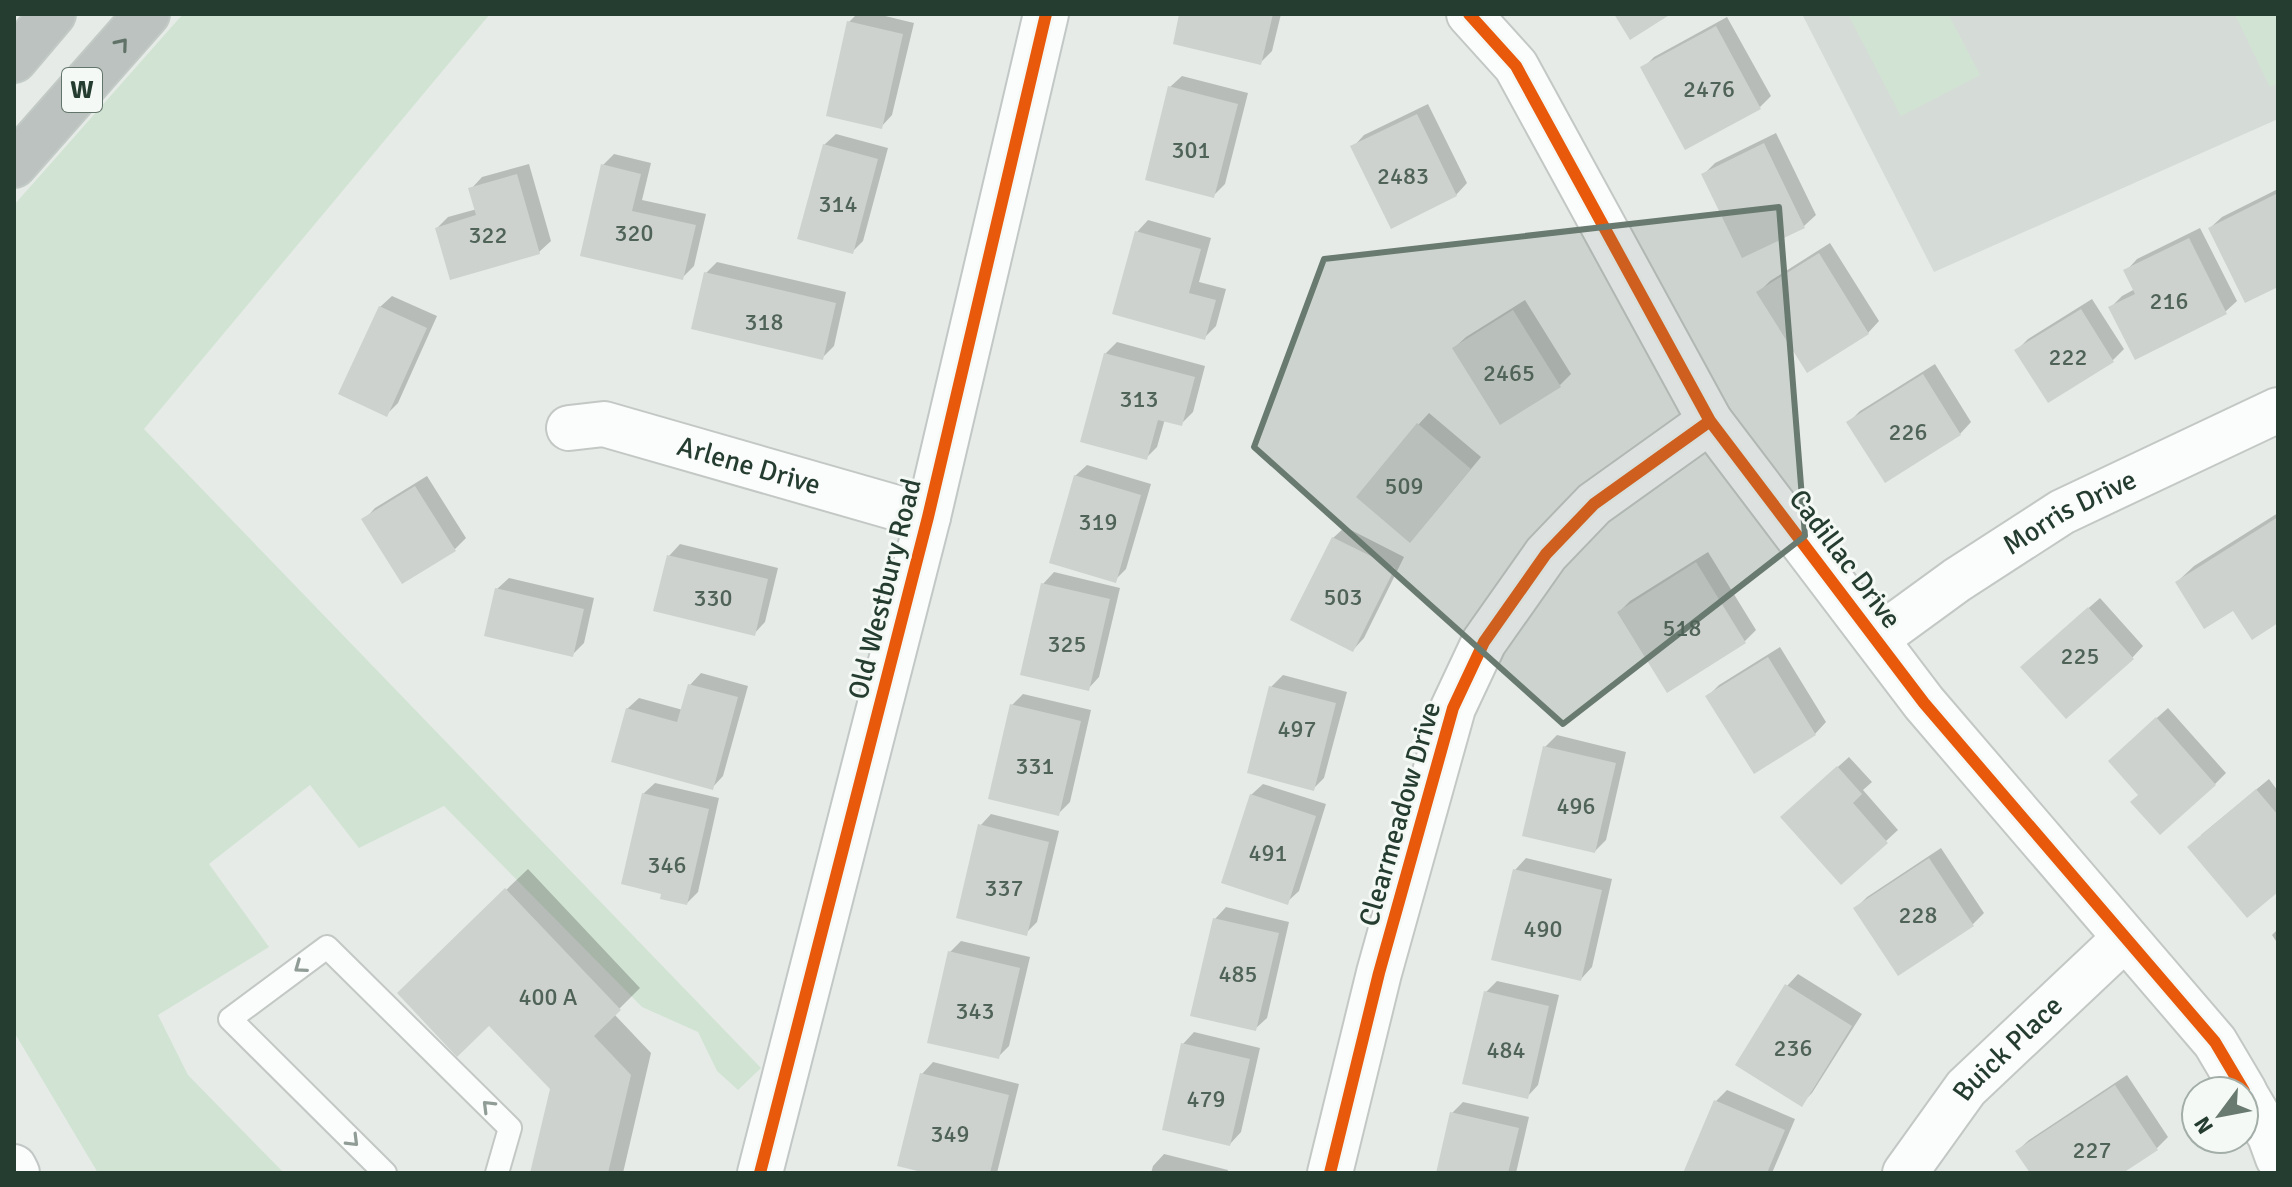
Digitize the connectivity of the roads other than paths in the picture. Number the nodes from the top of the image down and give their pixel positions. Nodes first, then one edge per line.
1 (53, 14) edge
2 (147, 14) edge
3 (1046, 14) edge
4 (1469, 14) edge
5 (14, 60) edge
6 (14, 165) edge
7 (2278, 410) edge
8 (1710, 421) junction
9 (569, 428) dead end
10 (928, 517) junction
11 (1876, 639) junction
12 (2125, 938) junction
13 (2235, 1075) edge
14 (2260, 1119) edge
15 (2278, 1158) edge
16 (14, 1167) edge
17 (17, 1173) edge
18 (385, 1173) edge
19 (497, 1173) edge
20 (760, 1173) edge
21 (1330, 1173) edge
22 (1905, 1173) edge

1 - 5 highway, W
6 -> 2 highway, W
3 - 10 street, Old Westbury Road
4 - 8 street, Cadillac Drive
7 - 11 street, Morris Drive
8 - 11 street, Cadillac Drive
8 - 21 street, Clearmeadow Drive
9 - 10 street, Arlene Drive
10 - 20 street, Old Westbury Road
11 - 12 street, Cadillac Drive
12 - 13 street, Cadillac Drive
12 - 22 street, Buick Place
14 - 15 street, Cadillac Drive
16 - 17 street
19 -> 18 lane

